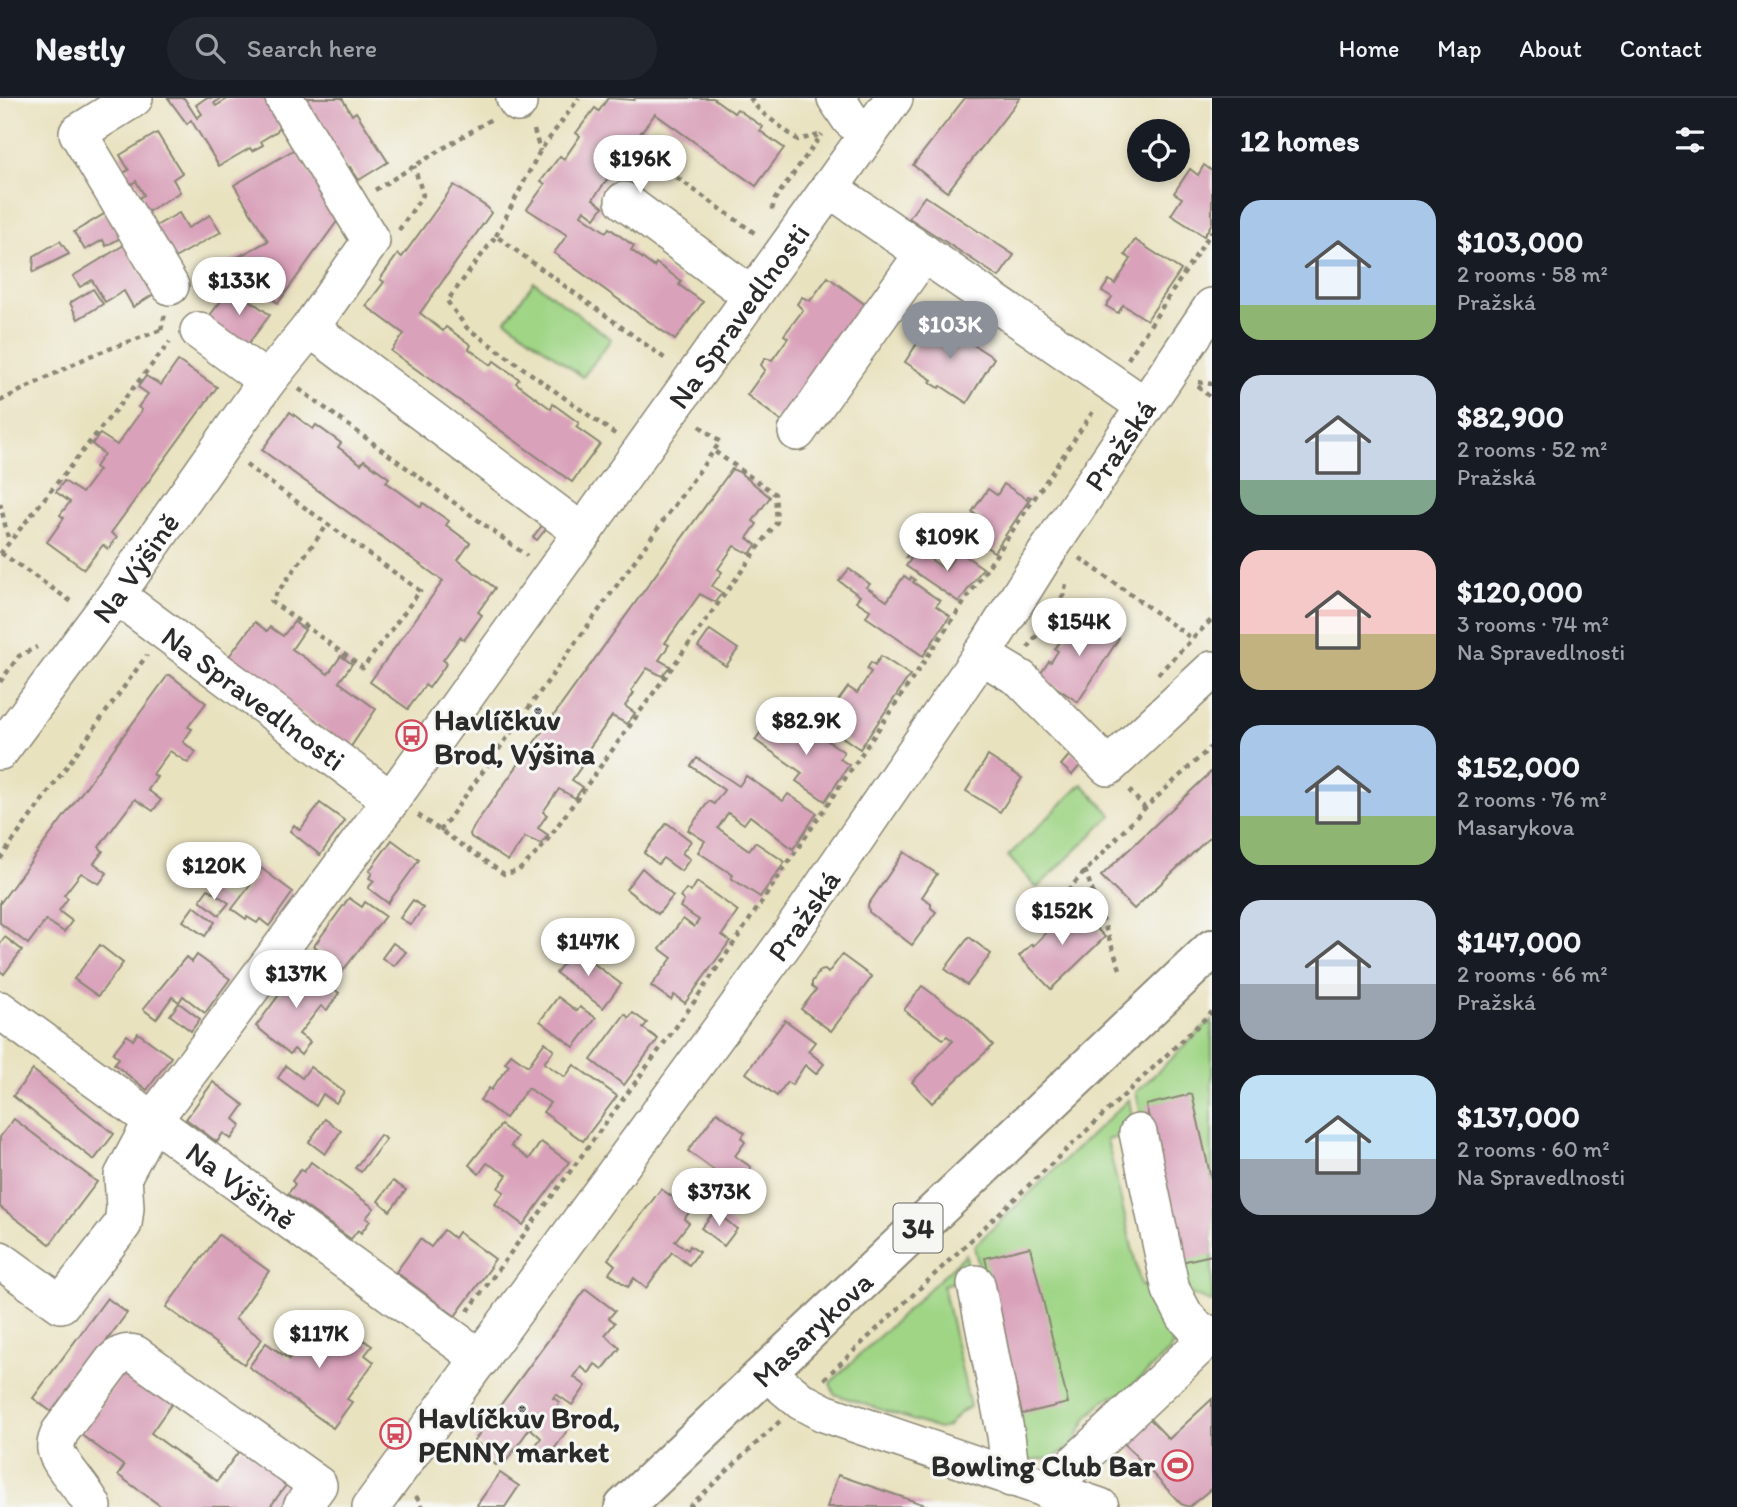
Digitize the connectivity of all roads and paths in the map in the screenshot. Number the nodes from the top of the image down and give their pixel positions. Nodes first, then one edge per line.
1 (134, 98) edge
2 (284, 98) edge
3 (579, 98) edge
4 (750, 98) edge
5 (894, 98) edge
6 (517, 100) edge
7 (844, 121) edge
8 (414, 166) junction
9 (829, 188) junction
10 (624, 201) dead end
11 (350, 206) junction
12 (771, 214) dead end
13 (764, 224) dead end
14 (1212, 231) edge
15 (496, 236) junction
16 (382, 239) junction
17 (924, 253) junction
18 (170, 286) dead end
19 (739, 286) junction
20 (1212, 307) edge
21 (310, 328) junction
22 (184, 338) junction
23 (673, 365) dead end
24 (1124, 366) dead end
25 (271, 376) junction
26 (1212, 384) edge
27 (1212, 399) edge
28 (1101, 400) dead end
29 (0, 401) edge
30 (1145, 406) junction
31 (694, 421) dead end
32 (797, 432) dead end
33 (621, 438) dead end
34 (714, 451) junction
35 (244, 464) dead end
36 (0, 503) edge
37 (328, 524) junction
38 (583, 533) junction
39 (9, 543) junction
40 (0, 554) edge
41 (1079, 557) dead end
42 (553, 575) junction
43 (116, 595) junction
44 (81, 609) dead end
45 (1212, 619) edge
46 (164, 633) junction
47 (1191, 638) junction
48 (981, 655) junction
49 (1212, 670) edge
50 (1155, 680) dead end
51 (1212, 746) edge
52 (0, 751) edge
53 (392, 799) junction
54 (440, 831) junction
55 (0, 859) edge
56 (1085, 870) junction
57 (1033, 928) dead end
58 (1212, 949) edge
59 (1121, 972) dead end
60 (0, 1010) edge
61 (1212, 1012) edge
62 (153, 1120) junction
63 (1138, 1133) dead end
64 (0, 1260) edge
65 (976, 1284) dead end
66 (450, 1336) junction
67 (1209, 1336) edge
68 (481, 1359) junction
69 (766, 1373) junction
70 (801, 1401) junction
71 (1011, 1478) junction
72 (1046, 1490) junction
73 (416, 1496) dead end
74 (93, 1507) edge
75 (302, 1507) edge
76 (371, 1507) edge
77 (422, 1507) edge
78 (624, 1507) edge
79 (689, 1507) edge
80 (1100, 1507) edge

1 - 18 street
2 - 11 street
3 - 15 path
4 - 7 path
5 - 7 street, Na Spravedlnosti
6 - 8 path
7 - 9 street, Na Spravedlnosti
7 - 12 path
8 - 11 path
8 - 16 path
9 - 17 street
9 - 19 street, Na Spravedlnosti
10 - 19 street
11 - 16 street
13 - 19 path
14 - 24 path
15 - 23 path
15 - 33 path
16 - 21 street, Na Výšině
17 - 30 street
17 - 32 street
19 - 38 street, Na Spravedlnosti
20 - 30 street, Pražská
21 - 25 street, Na Výšině
21 - 38 street
22 - 25 street
22 - 29 path
22 - 39 path
25 - 42 path
25 - 43 street, Na Výšině
26 - 27 path
28 - 66 path
30 - 48 street, Pražská
31 - 34 path
34 - 54 path
34 - 54 path
35 - 37 path
36 - 39 path
37 - 37 path
38 - 42 street, Na Spravedlnosti
39 - 40 path
40 - 44 path
41 - 47 path
42 - 53 street, Na Spravedlnosti
43 - 46 street, Na Spravedlnosti
43 - 52 street, Na Výšině
45 - 47 path
46 - 53 street, Na Spravedlnosti
46 - 55 path
47 - 50 path
48 - 49 street
48 - 68 street, Pražská
51 - 56 path
53 - 54 path
53 - 62 street, Na Spravedlnosti
56 - 57 path
56 - 59 path
58 - 69 main road, Masarykova / 34
60 - 62 street, Na Výšině
61 - 70 path
62 - 64 street, Na Spravedlnosti
62 - 66 street, Na Výšině
63 - 67 street
65 - 71 street
66 - 68 street, Na Výšině
67 - 72 street
68 - 76 street, Pražská
69 - 70 street
69 - 78 main road, Masarykova / 34
70 - 71 street
70 - 79 path
71 - 72 street
72 - 80 street
73 - 77 path
74 - 75 street

